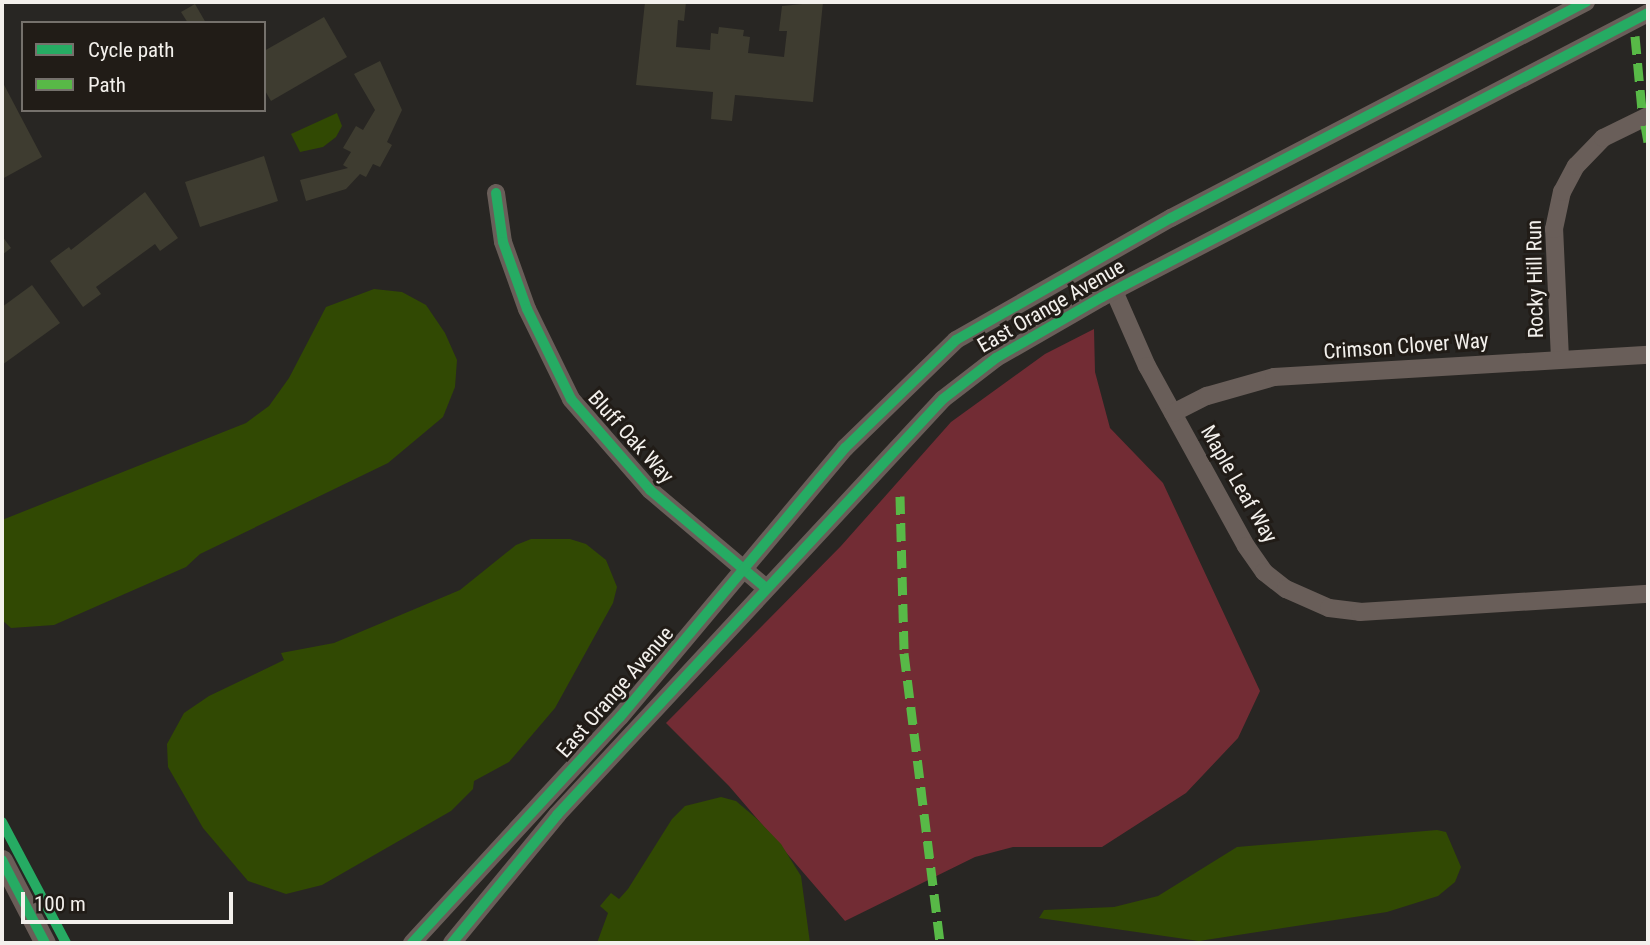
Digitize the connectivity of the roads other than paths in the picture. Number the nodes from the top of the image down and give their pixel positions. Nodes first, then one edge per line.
1 (1586, 2) edge
2 (1648, 13) edge
3 (1648, 116) edge
4 (496, 193) dead end
5 (1114, 290) junction
6 (1648, 355) edge
7 (1560, 359) junction
8 (1173, 413) junction
9 (743, 571) junction
10 (766, 588) junction
11 (1648, 594) edge
12 (2, 860) edge
13 (45, 943) edge
14 (412, 943) edge
15 (452, 943) edge

1 - 9 street, East Orange Avenue
2 - 5 street, East Orange Avenue
3 - 7 street, Rocky Hill Run
4 - 9 street, Bluff Oak Way
5 - 8 street, Maple Leaf Way
5 - 10 street, East Orange Avenue
6 - 7 street, Crimson Clover Way
7 - 8 street, Crimson Clover Way
8 - 11 street, Maple Leaf Way
9 - 10 street, Bluff Oak Way
9 - 14 street, East Orange Avenue
10 - 15 street, East Orange Avenue
12 - 13 main road

